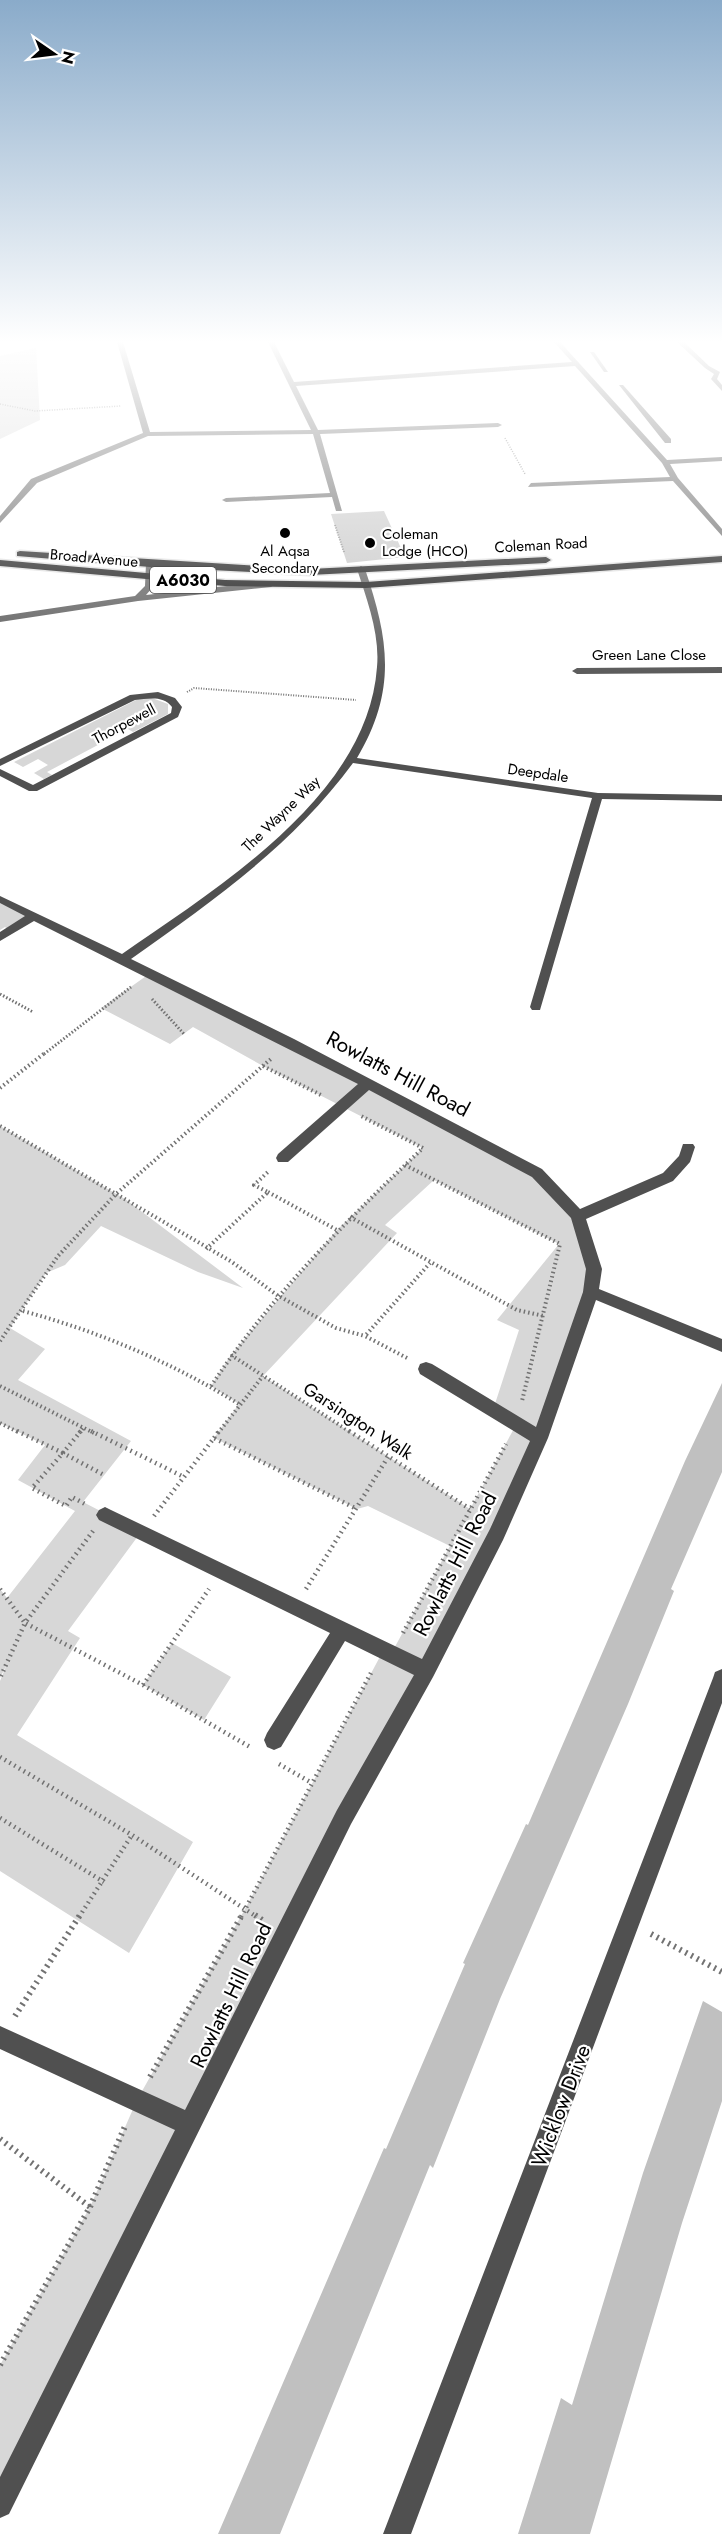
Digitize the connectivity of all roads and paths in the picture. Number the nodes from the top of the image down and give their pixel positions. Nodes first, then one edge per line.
1 (84, 460) edge
2 (324, 460) edge
3 (517, 460) edge
4 (698, 460) edge
5 (664, 462) joint
6 (675, 479) junction
7 (531, 485) joint
8 (334, 495) junction
9 (226, 500) dead end
10 (339, 509) joint
11 (0, 521) edge
12 (722, 534) edge
13 (0, 552) edge
14 (579, 558) dead end
15 (722, 558) edge
16 (556, 559) dead end
17 (0, 563) edge
18 (150, 564) junction
19 (356, 570) junction
20 (147, 577) junction
21 (277, 584) junction
22 (366, 585) junction
23 (138, 598) junction
24 (0, 619) edge
25 (577, 670) dead end
26 (722, 670) edge
27 (172, 700) junction
28 (377, 702) junction
29 (351, 760) junction
30 (0, 763) edge
31 (0, 772) edge
32 (598, 796) junction
33 (722, 798) edge
34 (0, 899) edge
35 (32, 917) junction
36 (0, 938) edge
37 (122, 960) junction
38 (143, 978) junction
39 (0, 994) edge
40 (536, 1007) dead end
41 (33, 1012) dead end
42 (183, 1034) dead end
43 (289, 1042) junction
44 (263, 1066) junction
45 (366, 1084) junction
46 (0, 1088) edge
47 (342, 1106) junction
48 (0, 1126) edge
49 (688, 1147) dead end
50 (283, 1158) joint
51 (405, 1165) junction
52 (268, 1192) junction
53 (116, 1194) junction
54 (350, 1216) junction
55 (578, 1216) junction
56 (337, 1230) junction
57 (206, 1249) junction
58 (430, 1263) junction
59 (591, 1292) junction
60 (277, 1295) junction
61 (22, 1311) junction
62 (544, 1316) junction
63 (365, 1336) junction
64 (0, 1341) edge
65 (722, 1346) edge
66 (231, 1355) junction
67 (426, 1369) joint
68 (263, 1376) junction
69 (0, 1386) edge
70 (212, 1386) junction
71 (239, 1404) junction
72 (0, 1423) edge
73 (516, 1425) junction
74 (84, 1427) junction
75 (214, 1438) junction
76 (540, 1438) junction
77 (63, 1454) junction
78 (388, 1457) junction
79 (104, 1475) dead end
80 (184, 1477) junction
81 (357, 1509) junction
82 (470, 1509) junction
83 (105, 1515) junction
84 (141, 1532) junction
85 (221, 1571) junction
86 (0, 1589) edge
87 (294, 1607) junction
88 (25, 1623) junction
89 (342, 1630) junction
90 (387, 1652) junction
91 (426, 1671) junction
92 (0, 1678) edge
93 (722, 1678) edge
94 (143, 1685) junction
95 (268, 1747) joint
96 (0, 1757) edge
97 (273, 1760) dead end
98 (312, 1783) junction
99 (0, 1818) edge
100 (132, 1835) junction
101 (104, 1881) junction
102 (245, 1909) junction
103 (630, 1923) junction
104 (285, 1935) junction
105 (722, 1972) edge
106 (6, 2028) edge
107 (137, 2100) junction
108 (191, 2125) junction
109 (0, 2139) edge
110 (90, 2207) junction
111 (0, 2365) edge
112 (0, 2505) edge
113 (397, 2534) edge

1 - 11 street
2 - 8 street
3 - 7 path
4 - 5 street
5 - 6 street
6 - 7 street
6 - 12 street
8 - 9 street
8 - 10 street
10 - 19 path
13 - 18 highway, Broad Avenue / A6030
14 - 15 highway, Coleman Road / A6030
15 - 22 highway, Coleman Road / A6030
16 - 19 highway, Coleman Road / A6030
17 - 20 highway, Broad Avenue / A6030
18 - 19 highway, Broad Avenue / A6030
18 - 20 street
19 - 22 street, The Wayne Way
20 - 21 highway, Broad Avenue / A6030
20 - 23 street
21 - 22 highway, Broad Avenue / A6030
21 - 23 street
22 - 28 street, The Wayne Way
23 - 24 street
25 - 26 street, Green Lane Close
27 - 28 path
27 - 30 street, Thorpewell
27 - 31 street, Thorpewell
28 - 29 street, The Wayne Way
29 - 32 street, Deepdale
29 - 37 street, The Wayne Way
32 - 33 street, Deepdale
32 - 40 street
34 - 35 street, Rowlatts Hill Road
35 - 36 street
35 - 37 street, Rowlatts Hill Road
37 - 38 street, Rowlatts Hill Road
38 - 42 path
38 - 43 street, Rowlatts Hill Road
38 - 46 path
39 - 41 path
43 - 44 path
43 - 45 street, Rowlatts Hill Road
44 - 47 path
44 - 53 path
45 - 47 street
45 - 55 street, Rowlatts Hill Road
47 - 50 street
47 - 51 path
48 - 53 path
49 - 55 street
50 - 52 path
51 - 54 path
51 - 62 path
52 - 56 path
52 - 57 path
53 - 57 path
53 - 61 path
54 - 56 path
54 - 58 path
55 - 59 street, Rowlatts Hill Road
56 - 60 path
57 - 60 path
58 - 62 path
58 - 63 path
59 - 65 street
59 - 76 street, Rowlatts Hill Road
60 - 63 path
60 - 66 path
61 - 64 path
61 - 70 path
62 - 73 path
63 - 67 path
66 - 68 path, Garsington Walk
66 - 70 path
67 - 73 street
68 - 71 path
68 - 78 path, Garsington Walk
69 - 74 path
70 - 71 path
71 - 75 path
72 - 77 path
73 - 76 street
73 - 82 path
74 - 77 path
74 - 80 path
75 - 80 path
75 - 81 path
76 - 91 street, Rowlatts Hill Road
77 - 79 path
77 - 83 path
78 - 81 path
78 - 82 path, Garsington Walk
80 - 84 path
81 - 87 path
82 - 90 path
83 - 84 street
83 - 88 path
84 - 85 street
85 - 87 street
85 - 94 path
86 - 88 path
87 - 89 street
88 - 92 path
88 - 94 path
89 - 90 street
89 - 95 street
90 - 91 street
90 - 98 path
91 - 104 street, Rowlatts Hill Road
93 - 103 street, Wicklow Drive
94 - 95 path
96 - 100 path
97 - 98 path
98 - 102 path
99 - 101 path
100 - 101 path
100 - 102 path
101 - 106 path
102 - 104 path
102 - 107 path
103 - 105 path
103 - 113 street, Wicklow Drive
104 - 108 street, Rowlatts Hill Road
106 - 107 street
107 - 108 street
107 - 110 path
108 - 112 street, Rowlatts Hill Road
109 - 110 path
110 - 111 path

